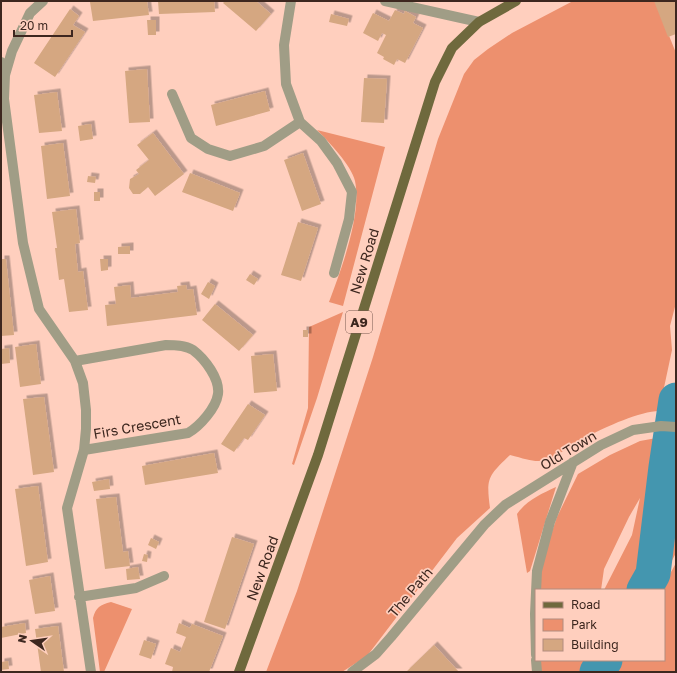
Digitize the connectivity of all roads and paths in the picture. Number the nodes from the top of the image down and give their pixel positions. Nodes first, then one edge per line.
1 (43, 1) edge
2 (291, 1) edge
3 (385, 1) edge
4 (516, 1) edge
5 (479, 22) junction
6 (1, 62) edge
7 (5, 75) junction
8 (172, 94) dead end
9 (300, 122) junction
10 (334, 272) dead end
11 (75, 361) junction
12 (676, 427) edge
13 (84, 450) junction
14 (573, 462) junction
15 (485, 524) joint
16 (164, 576) dead end
17 (536, 589) edge
18 (79, 597) junction
19 (535, 600) edge
20 (535, 634) edge
21 (536, 661) edge
22 (91, 672) edge
23 (239, 672) edge
24 (352, 672) edge
25 (537, 672) edge

1 - 7 street, Firs Crescent
2 - 9 street
3 - 5 street
4 - 5 main road, New Road / A9
5 - 23 main road, New Road / A9
6 - 7 street, Firs Crescent
7 - 11 street, Firs Crescent
8 - 9 street
9 - 10 street
11 - 13 street, Firs Crescent
11 - 13 street, Firs Crescent
12 - 14 street, Old Town
13 - 18 street, Firs Crescent
14 - 15 street, Old Town
14 - 17 street
15 - 24 street, The Path
16 - 18 street
18 - 22 street, Firs Crescent
19 - 20 street
21 - 25 street

